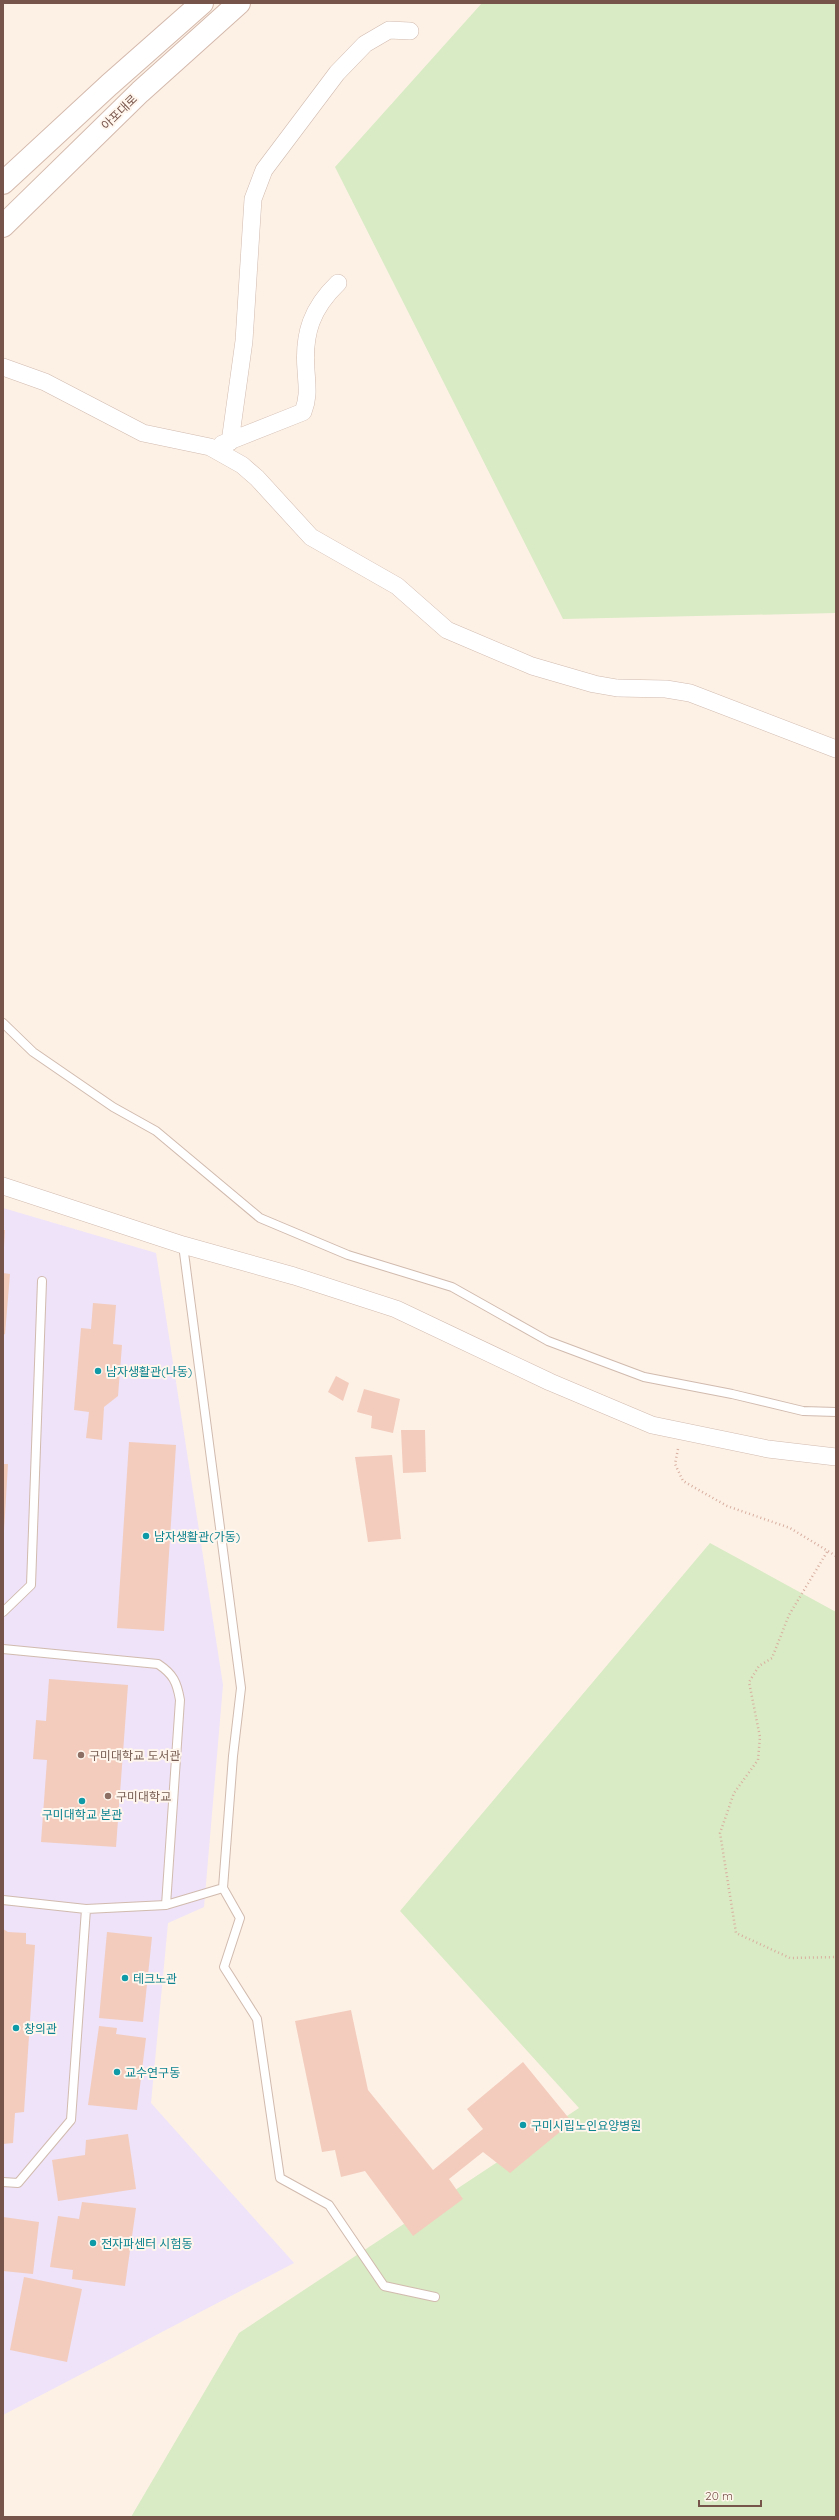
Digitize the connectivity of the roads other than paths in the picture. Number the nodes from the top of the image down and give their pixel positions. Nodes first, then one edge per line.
1 (202, 3) edge
2 (239, 3) edge
3 (410, 31) dead end
4 (3, 183) edge
5 (3, 226) edge
6 (338, 283) dead end
7 (3, 367) edge
8 (230, 442) junction
9 (210, 448) junction
10 (836, 749) edge
11 (3, 1023) edge
12 (3, 1186) edge
13 (183, 1245) junction
14 (42, 1281) dead end
15 (836, 1412) edge
16 (836, 1456) edge
17 (3, 1612) edge
18 (3, 1649) edge
19 (223, 1888) junction
20 (3, 1900) edge
21 (166, 1905) junction
22 (86, 1909) junction
23 (3, 2182) edge
24 (435, 2296) dead end

1 - 4 main road
2 - 5 main road, 아포대로
3 - 8 street
6 - 8 street
7 - 9 street
8 - 9 street
9 - 10 street
11 - 15 lane
12 - 13 street
13 - 16 street
13 - 19 lane
14 - 17 lane
18 - 21 lane
19 - 21 lane
19 - 24 lane
20 - 22 lane
21 - 22 lane
22 - 23 lane

